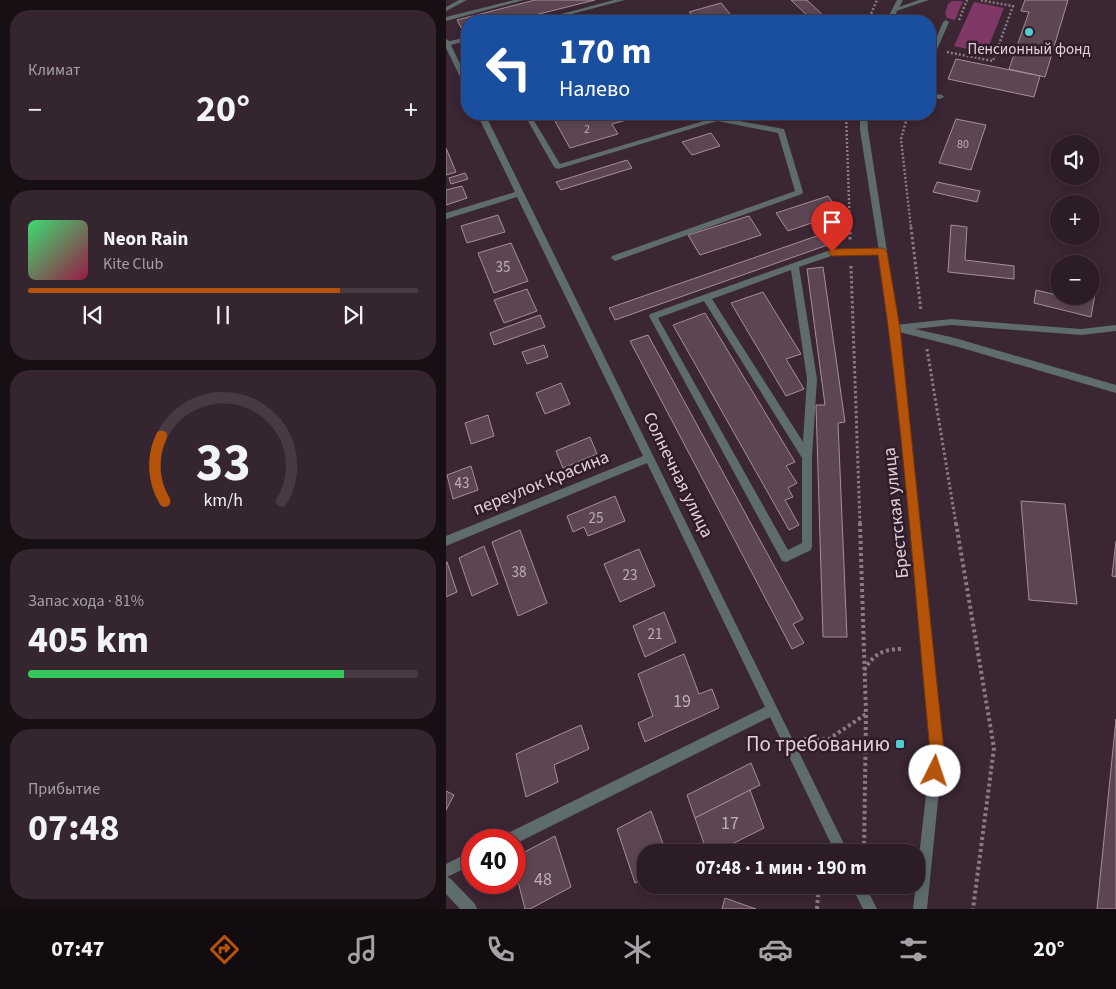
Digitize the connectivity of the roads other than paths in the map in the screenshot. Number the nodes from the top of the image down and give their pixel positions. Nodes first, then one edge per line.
1 (464, 0) edge
2 (521, 0) edge
3 (622, 0) edge
4 (900, 0) edge
5 (926, 0) edge
6 (446, 9) edge
7 (896, 9) junction
8 (461, 15) edge
9 (462, 15) edge
10 (562, 15) edge
11 (892, 15) edge
12 (446, 19) edge
13 (946, 22) dead end
14 (461, 40) edge
15 (447, 43) edge
16 (936, 45) edge
17 (461, 72) edge
18 (936, 96) edge
19 (940, 97) dead end
20 (484, 120) edge
21 (531, 120) edge
22 (714, 120) edge
23 (722, 120) edge
24 (863, 120) edge
25 (520, 192) junction
26 (446, 216) edge
27 (883, 252) junction
28 (615, 258) dead end
29 (795, 266) junction
30 (706, 297) junction
31 (894, 328) junction
32 (1116, 328) edge
33 (924, 330) junction
34 (1116, 389) edge
35 (807, 457) junction
36 (649, 458) junction
37 (446, 541) edge
38 (772, 710) junction
39 (526, 832) edge
40 (838, 844) edge
41 (461, 864) edge
42 (446, 871) edge
43 (446, 884) edge
44 (862, 894) edge
45 (470, 909) edge
46 (870, 909) edge
47 (920, 909) edge

1 - 6 street
2 - 9 street
3 - 10 street
4 - 7 street
5 - 7 street
7 - 11 street
8 - 12 street
13 - 16 street
14 - 15 street
15 - 17 street
18 - 19 street
20 - 25 street, Солнечная улица
21 - 22 street
23 - 28 street
24 - 27 street, Брестская улица
25 - 26 street
25 - 36 street, Солнечная улица
27 - 29 street
27 - 31 street, Брестская улица
29 - 30 street
29 - 35 street
30 - 35 street
30 - 35 street
31 - 33 street
31 - 47 street, Брестская улица
32 - 33 street
33 - 34 street
36 - 37 street, переулок Красина
36 - 38 street, Солнечная улица
38 - 39 street
38 - 40 street, Солнечная улица
41 - 42 street
43 - 45 street
44 - 46 street

